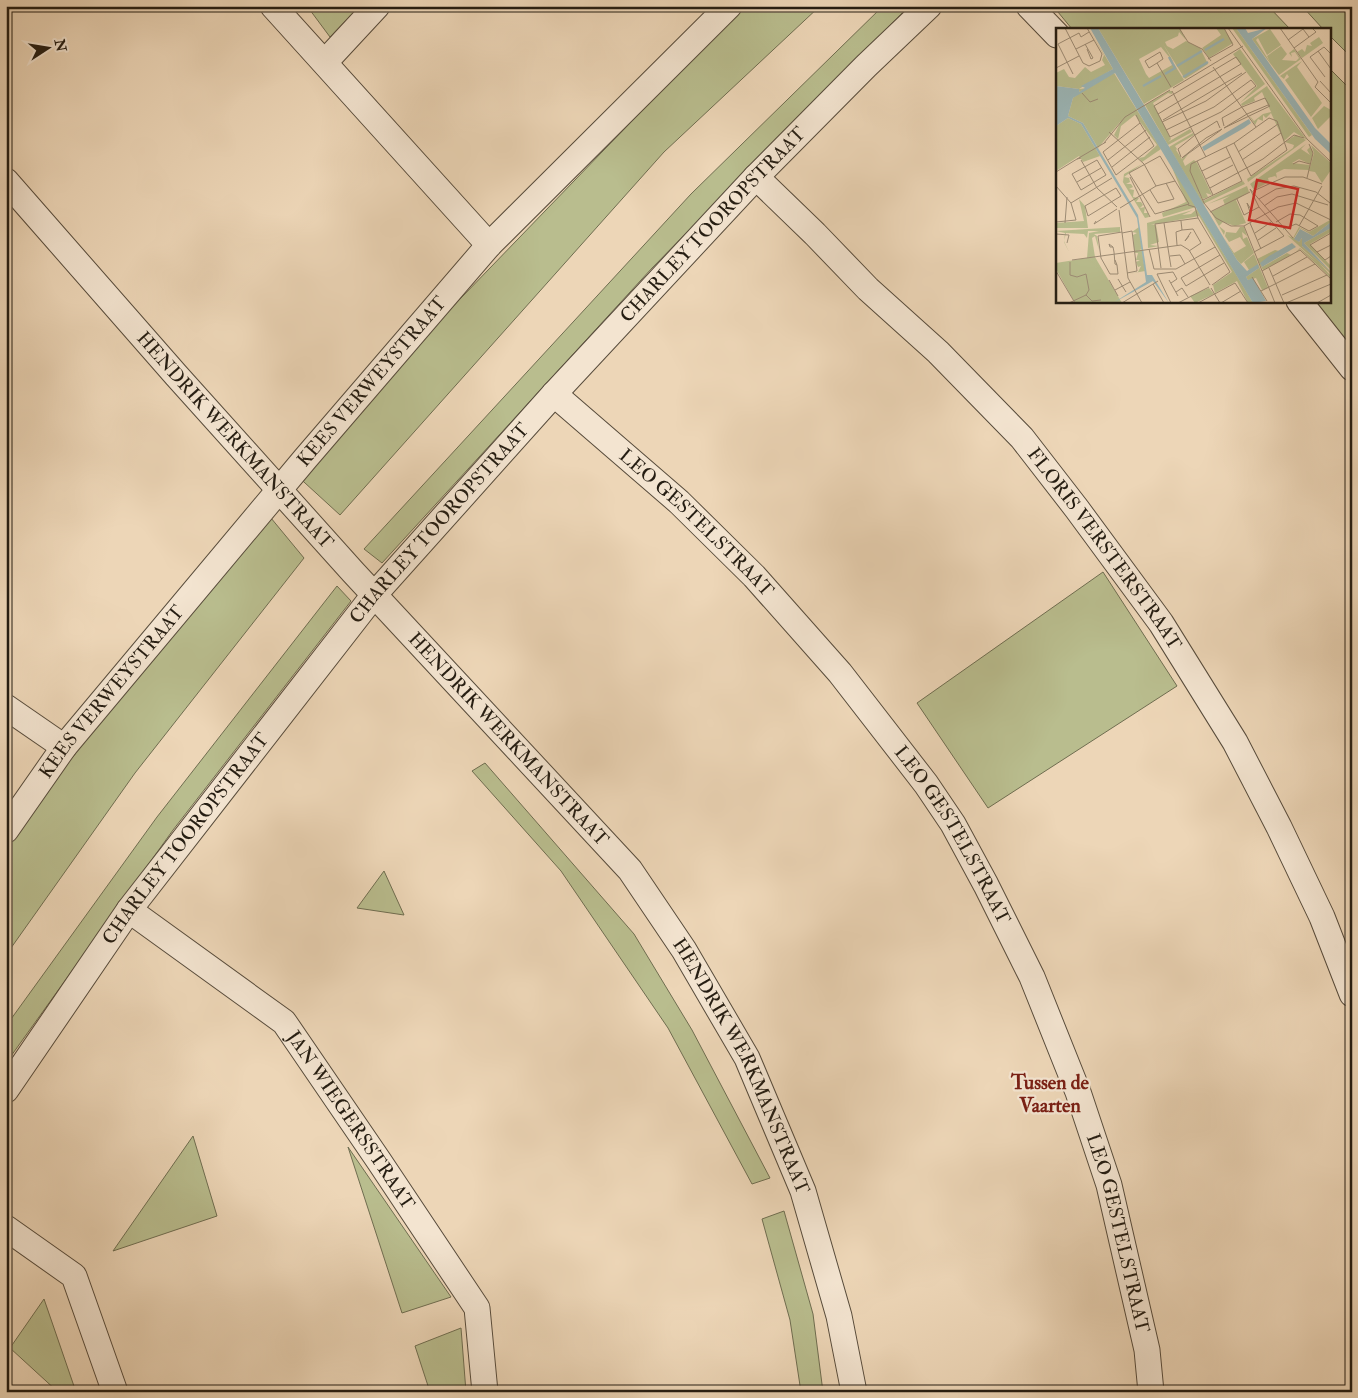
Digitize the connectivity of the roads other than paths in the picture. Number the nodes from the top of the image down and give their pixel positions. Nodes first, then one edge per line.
1 (273, 6) edge
2 (377, 6) edge
3 (729, 6) edge
4 (929, 6) edge
5 (1029, 6) edge
6 (1056, 34) edge
7 (325, 62) junction
8 (756, 177) junction
9 (6, 181) edge
10 (489, 246) junction
11 (1300, 302) edge
12 (1352, 368) edge
13 (554, 394) junction
14 (280, 491) junction
15 (374, 595) junction
16 (6, 707) edge
17 (64, 747) junction
18 (6, 830) edge
19 (129, 910) junction
20 (1352, 994) edge
21 (6, 1090) edge
22 (6, 1228) edge
23 (115, 1392) edge
24 (485, 1392) edge
25 (854, 1392) edge
26 (1151, 1392) edge

1 - 7 street
2 - 7 street
3 - 10 street, KEES VERWEYSTRAAT
4 - 8 street, CHARLEY TOOROPSTRAAT
5 - 6 street
7 - 10 street
8 - 13 street, CHARLEY TOOROPSTRAAT
8 - 20 street, FLORIS VERSTERSTRAAT
9 - 14 street, HENDRIK WERKMANSTRAAT
10 - 14 street, KEES VERWEYSTRAAT
11 - 12 street
13 - 15 street, CHARLEY TOOROPSTRAAT
13 - 26 street, LEO GESTELSTRAAT
14 - 15 street, HENDRIK WERKMANSTRAAT
14 - 17 street, KEES VERWEYSTRAAT
15 - 19 street, CHARLEY TOOROPSTRAAT
15 - 25 street, HENDRIK WERKMANSTRAAT
16 - 17 street
17 - 18 street, KEES VERWEYSTRAAT
19 - 21 street, CHARLEY TOOROPSTRAAT
19 - 24 street, JAN WIEGERSSTRAAT
22 - 23 street

